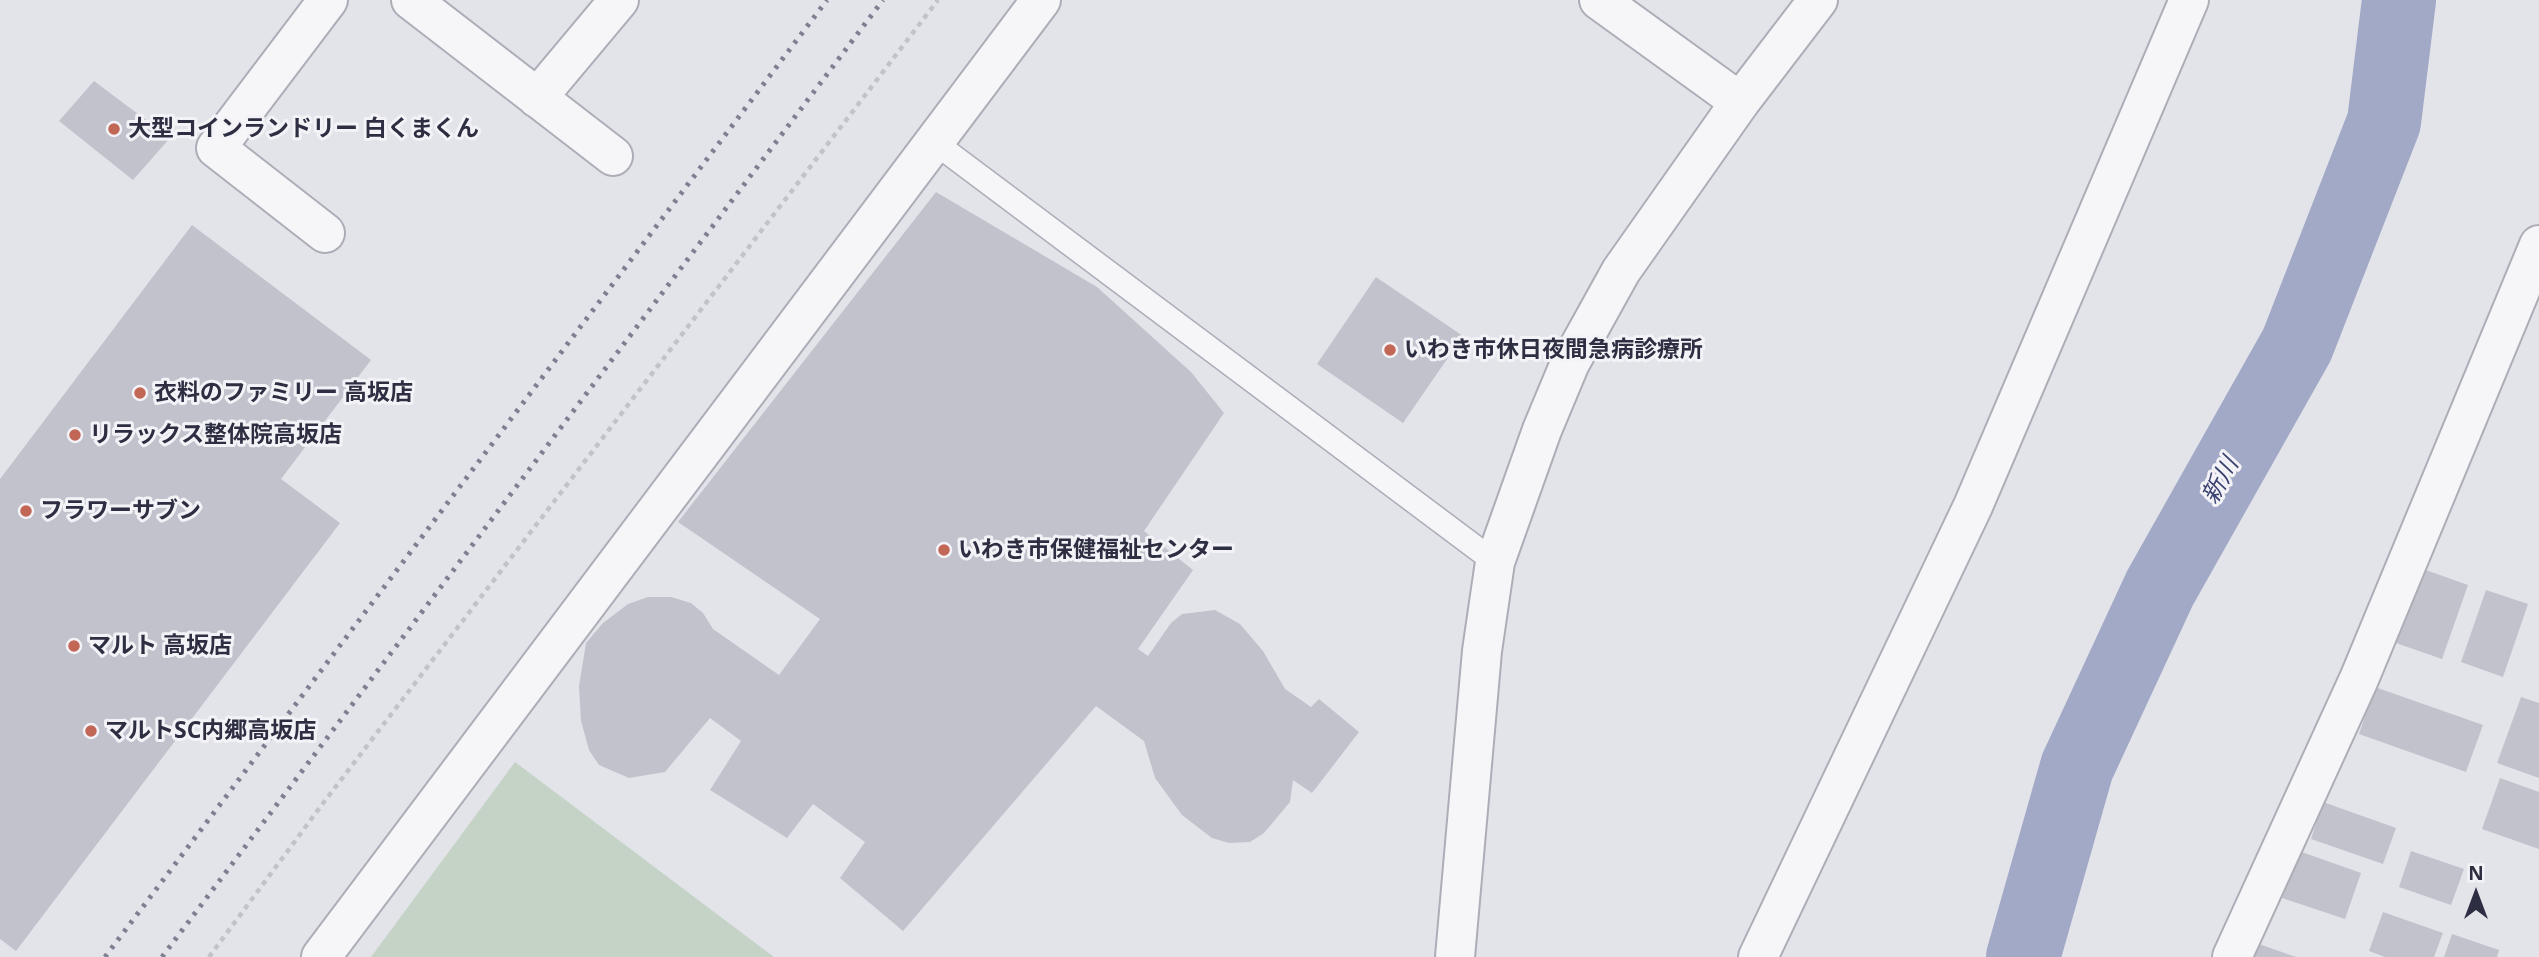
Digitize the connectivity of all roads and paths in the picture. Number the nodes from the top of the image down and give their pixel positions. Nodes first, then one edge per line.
1 (328, 0) edge
2 (411, 0) edge
3 (619, 0) edge
4 (938, 0) edge
5 (1041, 0) edge
6 (1599, 0) edge
7 (1818, 0) edge
8 (2189, 0) edge
9 (537, 98) junction
10 (1740, 102) junction
11 (934, 142) junction
12 (613, 156) dead end
13 (325, 233) dead end
14 (2539, 245) edge
15 (1495, 562) junction
16 (209, 957) edge
17 (321, 957) edge
18 (1455, 957) edge
19 (1758, 957) edge
20 (2232, 957) edge

1 - 13 street
2 - 9 street
3 - 9 street
4 - 16 path
5 - 11 street
6 - 10 street
7 - 10 street
8 - 19 street
9 - 12 street
10 - 15 street
11 - 15 lane
11 - 17 street
14 - 20 street
15 - 18 street

